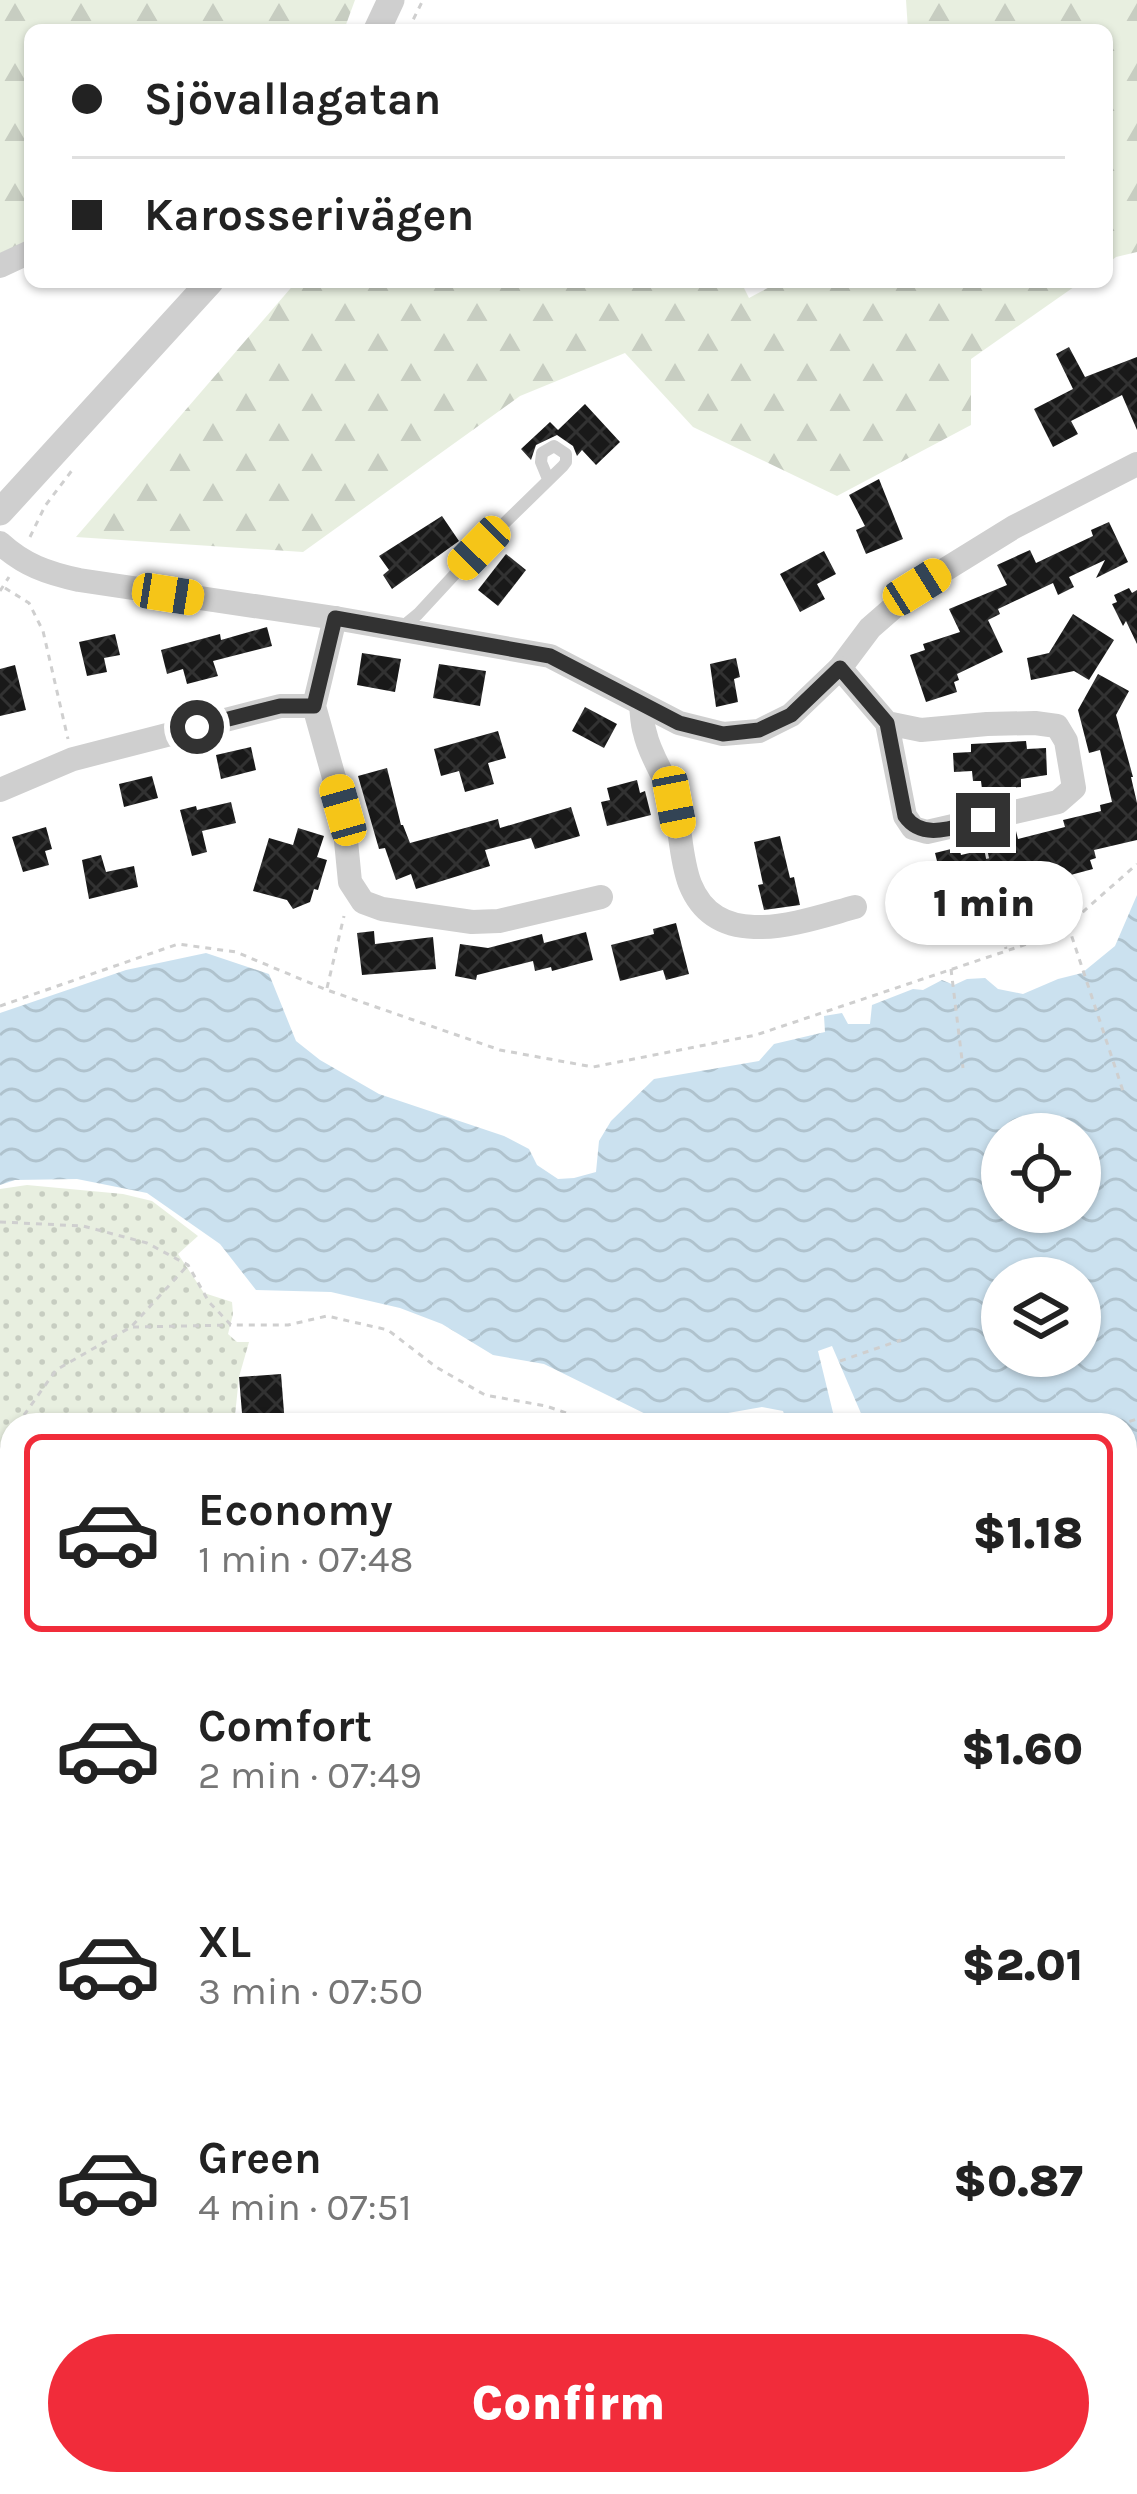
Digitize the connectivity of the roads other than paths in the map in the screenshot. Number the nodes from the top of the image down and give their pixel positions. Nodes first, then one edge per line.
1 (205, 288) edge
2 (1137, 464) edge
3 (548, 479) dead end
4 (0, 512) edge
5 (9, 551) edge
6 (335, 618) junction
7 (400, 629) junction
8 (840, 668) junction
9 (641, 705) junction
10 (314, 706) junction
11 (887, 723) junction
12 (0, 790) edge
13 (601, 897) dead end
14 (855, 907) dead end

1 - 4 street
2 - 8 street
3 - 7 lane
5 - 6 street
6 - 7 street
6 - 10 street
7 - 9 street
8 - 9 street
8 - 11 street
9 - 14 street
10 - 12 street
10 - 13 street
11 - 11 street

